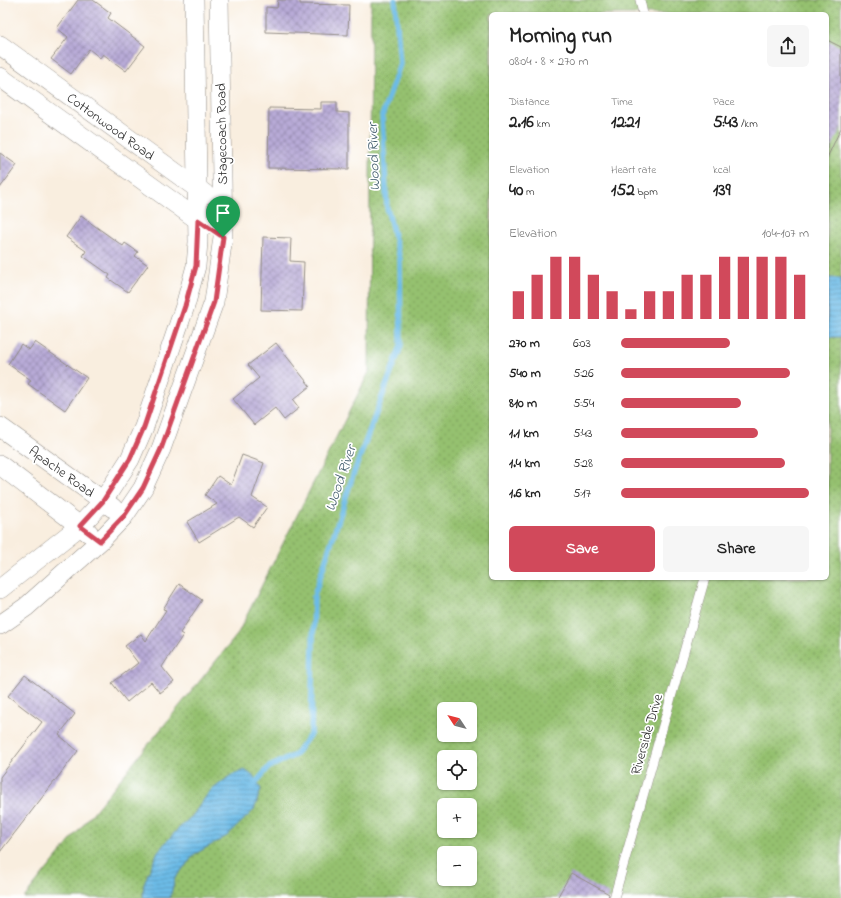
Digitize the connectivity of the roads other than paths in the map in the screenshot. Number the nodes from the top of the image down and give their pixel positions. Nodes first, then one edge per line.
1 (194, 0) edge
2 (219, 0) edge
3 (640, 0) edge
4 (643, 12) edge
5 (0, 45) edge
6 (0, 77) edge
7 (197, 188) junction
8 (222, 206) junction
9 (198, 220) junction
10 (223, 237) junction
11 (0, 426) edge
12 (0, 465) edge
13 (103, 501) junction
14 (124, 516) junction
15 (80, 526) junction
16 (100, 541) junction
17 (704, 580) edge
18 (0, 589) edge
19 (0, 625) edge
20 (614, 898) edge

1 - 7 street, Stagecoach Road
2 - 8 street, Stagecoach Road
3 - 4 lane
5 - 7 street, Cottonwood Road
6 - 9 street, Cottonwood Road
7 - 8 street, Cottonwood Road
7 - 9 street, Stagecoach Road
8 - 10 street, Stagecoach Road
9 - 10 street, Cottonwood Road
9 - 13 street, Stagecoach Road
10 - 14 street, Stagecoach Road
11 - 13 street, Apache Road
12 - 15 street
13 - 14 street, Apache Road
13 - 15 street, Stagecoach Road
14 - 16 street, Stagecoach Road
15 - 16 street
15 - 18 street, Stagecoach Road
16 - 19 street, Stagecoach Road
17 - 20 lane, Riverside Drive

